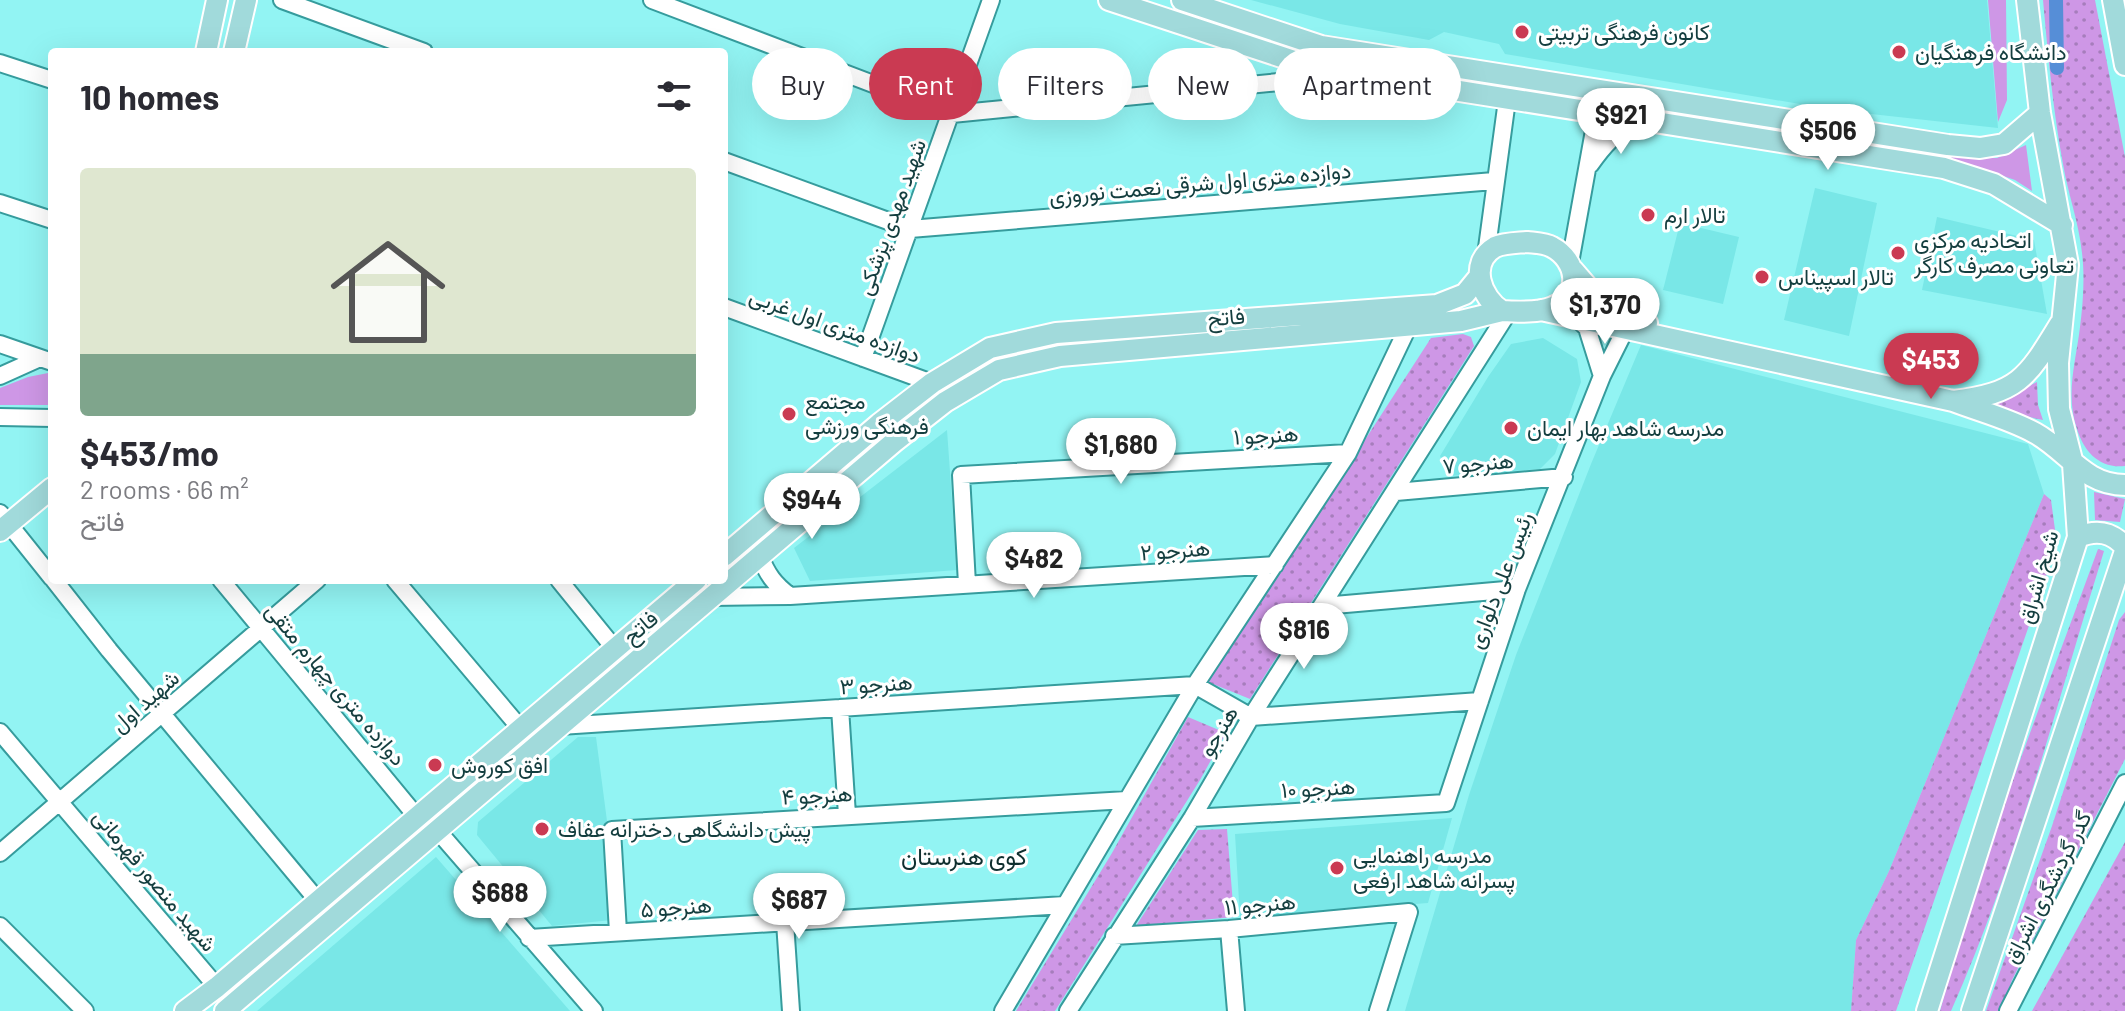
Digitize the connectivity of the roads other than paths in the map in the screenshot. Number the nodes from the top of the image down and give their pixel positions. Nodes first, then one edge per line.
1 (217, 0) edge
2 (246, 0) edge
3 (282, 0) edge
4 (652, 0) edge
5 (991, 0) edge
6 (1109, 0) edge
7 (1182, 0) edge
8 (2027, 0) edge
9 (2113, 0) edge
10 (207, 48) edge
11 (235, 48) edge
12 (413, 48) edge
13 (975, 48) edge
14 (1274, 54) edge
15 (0, 63) edge
16 (2125, 65) edge
17 (1510, 77) junction
18 (48, 79) edge
19 (869, 82) edge
20 (1274, 82) edge
21 (1600, 91) junction
22 (1461, 92) edge
23 (1507, 100) junction
24 (982, 111) edge
25 (2040, 113) junction
26 (1597, 114) junction
27 (950, 120) edge
28 (1638, 120) junction
29 (728, 162) edge
30 (1587, 170) junction
31 (1494, 181) junction
32 (0, 203) edge
33 (48, 219) edge
34 (2062, 225) junction
35 (910, 229) junction
36 (1486, 255) junction
37 (1572, 266) junction
38 (1479, 277) junction
39 (728, 308) edge
40 (1541, 310) junction
41 (1505, 311) junction
42 (1408, 316) junction
43 (1576, 317) junction
44 (2062, 322) junction
45 (1626, 328) junction
46 (1679, 339) junction
47 (0, 344) edge
48 (990, 348) junction
49 (863, 358) junction
50 (46, 360) edge
51 (999, 370) junction
52 (0, 376) edge
53 (1602, 376) junction
54 (932, 383) junction
55 (1953, 401) junction
56 (0, 417) edge
57 (48, 418) edge
58 (1348, 453) junction
59 (2073, 464) junction
60 (1564, 477) junction
61 (2125, 485) edge
62 (48, 491) edge
63 (1396, 492) junction
64 (3, 522) edge
65 (2078, 537) junction
66 (2125, 549) edge
67 (728, 553) edge
68 (760, 556) junction
69 (1275, 565) junction
70 (48, 573) edge
71 (728, 583) edge
72 (57, 584) edge
73 (224, 584) edge
74 (313, 584) edge
75 (398, 584) edge
76 (562, 584) edge
77 (691, 584) edge
78 (727, 584) edge
79 (967, 584) junction
80 (1517, 589) junction
81 (790, 596) junction
82 (711, 597) junction
83 (1323, 606) junction
84 (262, 629) junction
85 (615, 649) junction
86 (1195, 685) junction
87 (1480, 701) junction
88 (840, 708) junction
89 (162, 715) junction
90 (1251, 717) junction
91 (560, 726) junction
92 (521, 729) junction
93 (0, 732) edge
94 (2125, 783) edge
95 (1127, 800) junction
96 (60, 802) junction
97 (1446, 803) joint
98 (847, 815) junction
99 (417, 817) junction
100 (1192, 818) junction
101 (437, 830) junction
102 (0, 853) edge
103 (318, 901) junction
104 (1065, 905) junction
105 (785, 922) junction
106 (0, 926) edge
107 (1229, 929) junction
108 (618, 932) junction
109 (1114, 936) junction
110 (529, 938) junction
111 (217, 987) junction
112 (85, 1011) edge
113 (185, 1011) edge
114 (225, 1011) edge
115 (594, 1011) edge
116 (791, 1011) edge
117 (1003, 1011) edge
118 (1068, 1011) edge
119 (1236, 1011) edge
120 (1378, 1011) edge
121 (1927, 1011) edge
122 (1972, 1011) edge
123 (2008, 1011) edge

1 - 10 main road
2 - 11 main road
3 - 12 street
4 - 19 street
5 - 13 street, شهید مهدی پزشکی
6 - 14 main road
7 - 17 main road
8 - 25 main road, شیخ اشراق
9 - 16 main road
15 - 18 street
17 - 21 main road
17 - 23 main road
20 - 24 street
21 - 25 main road
21 - 26 main road
22 - 23 main road
23 - 26 main road
23 - 31 street
25 - 34 main road, شیخ اشراق
26 - 28 main road
26 - 30 street
27 - 35 street, شهید مهدی پزشکی
28 - 30 street
28 - 34 main road
29 - 35 street
30 - 37 street
31 - 35 street, دوازده متری اول شرقی نعمت نوروزی
31 - 36 street
32 - 33 street
34 - 44 main road, شیخ اشراق
35 - 49 street, شهید مهدی پزشکی
36 - 37 main road
36 - 38 main road
37 - 40 main road
37 - 46 main road
38 - 41 main road
38 - 42 main road, فاتح
39 - 49 street, دوازده متری اول غربی
40 - 41 main road
40 - 43 main road
41 - 42 main road, فاتح
41 - 63 street, هنرجو
42 - 48 main road, فاتح
42 - 51 main road, فاتح
42 - 58 street, هنرجو
43 - 45 main road
43 - 53 street
44 - 55 main road
44 - 59 main road, شیخ اشراق
45 - 46 main road
45 - 53 street, رئیس علی دلواری
46 - 55 main road
47 - 50 street
48 - 51 main road
48 - 54 main road, فاتح
49 - 54 street, دوازده متری اول غربی
50 - 52 street
51 - 68 main road, فاتح
53 - 60 street, رئیس علی دلواری
54 - 67 main road, فاتح
55 - 59 main road
56 - 57 street
58 - 69 street, هنرجو
58 - 79 street, هنرجو ۱
59 - 61 main road
59 - 65 main road, شیخ اشراق
60 - 63 street, هنرجو ۷
60 - 80 street, رئیس علی دلواری
62 - 64 main road
63 - 83 street, هنرجو
64 - 70 street
65 - 66 main road
65 - 121 main road, شیخ اشراق
66 - 122 main road
68 - 71 main road, فاتح
68 - 81 street
69 - 79 street, هنرجو ۲
69 - 86 street, هنرجو
72 - 89 street
73 - 84 street, دوازده متری چهارم متقی
74 - 84 street, شهید اول
75 - 92 street
76 - 85 street
77 - 85 main road, فاتح
78 - 82 main road, فاتح
79 - 81 street, هنرجو ۲
80 - 83 street
80 - 87 street, رئیس علی دلواری
81 - 82 street, هنرجو ۲
82 - 91 main road, فاتح
83 - 90 street, هنرجو
84 - 89 street, شهید اول
84 - 99 street, دوازده متری چهارم متقی
85 - 92 main road, فاتح
86 - 88 street, هنرجو ۳
86 - 90 street
86 - 95 street, هنرجو
87 - 90 street
87 - 97 street, رئیس علی دلواری
88 - 91 street, هنرجو ۳
88 - 98 street
89 - 96 street, شهید اول
89 - 103 street
90 - 100 street, هنرجو
91 - 101 main road, فاتح
92 - 99 main road, فاتح
93 - 96 street, شهید منصور قهرمانی
94 - 123 street, گدر گردشگری اشراق
95 - 98 street, هنرجو ۴
95 - 104 street, هنرجو
96 - 102 street, شهید اول
96 - 111 street, شهید منصور قهرمانی
97 - 100 street, هنرجو ۱۰
98 - 108 street, هنرجو ۴
99 - 103 main road, فاتح
100 - 109 street, هنرجو
101 - 110 street
101 - 114 main road, فاتح
103 - 111 main road, فاتح
104 - 105 street, هنرجو ۵
104 - 117 street, هنرجو
105 - 108 street, هنرجو ۵
105 - 116 street
106 - 112 street
107 - 109 street, هنرجو ۱۱
107 - 119 street
107 - 120 street, هنرجو ۱۱
108 - 110 street, هنرجو ۵
109 - 118 street, هنرجو
110 - 115 street
111 - 113 main road, فاتح

